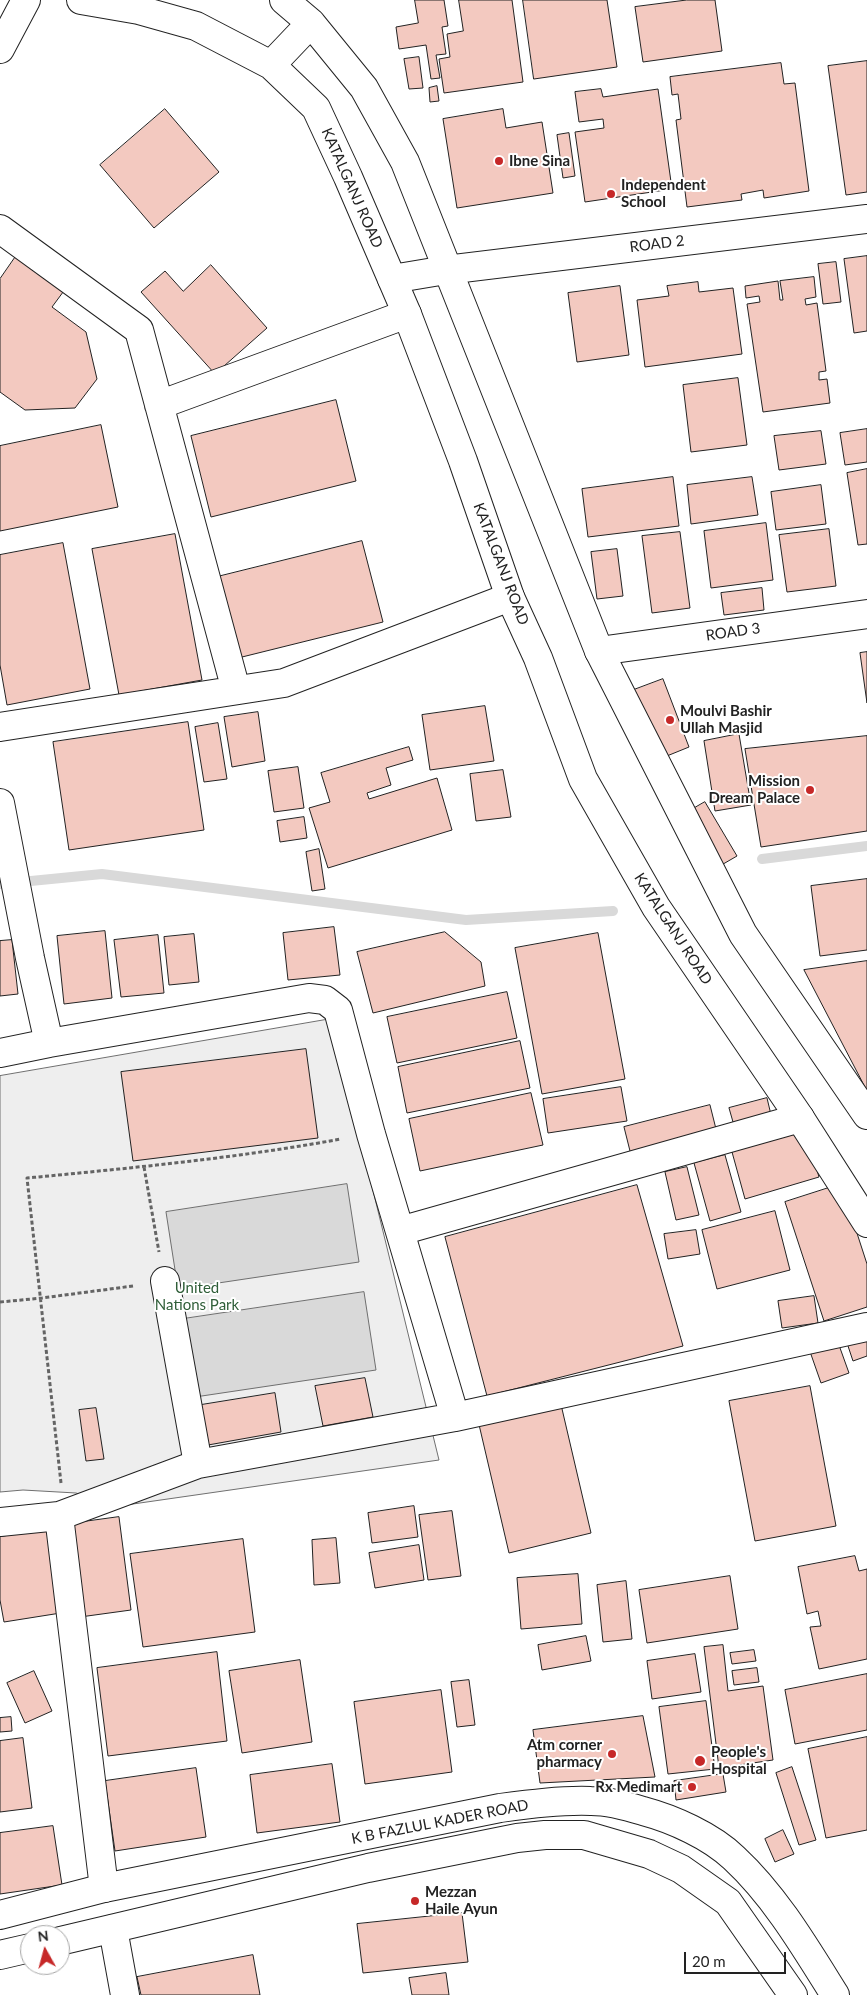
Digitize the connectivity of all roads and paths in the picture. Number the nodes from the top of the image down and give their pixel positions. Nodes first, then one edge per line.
1 (26, 0) edge
2 (81, 0) edge
3 (284, 0) edge
4 (311, 23) junction
5 (0, 49) edge
6 (271, 65) junction
7 (867, 219) edge
8 (0, 229) edge
9 (446, 270) junction
10 (392, 279) junction
11 (407, 314) junction
12 (159, 405) junction
13 (510, 597) junction
14 (867, 614) edge
15 (599, 651) junction
16 (236, 690) junction
17 (0, 727) edge
18 (0, 803) edge
19 (49, 1043) junction
20 (0, 1054) edge
21 (867, 1115) edge
22 (800, 1118) junction
23 (372, 1134) junction
24 (144, 1167) junction
25 (867, 1223) edge
26 (400, 1231) junction
27 (165, 1281) junction
28 (42, 1298) junction
29 (0, 1302) edge
30 (867, 1327) edge
31 (455, 1417) junction
32 (198, 1464) junction
33 (59, 1516) junction
34 (0, 1522) edge
35 (104, 1888) junction
36 (0, 1915) edge
37 (113, 1929) junction
38 (70, 1939) edge
39 (20, 1950) edge
40 (0, 1954) edge
41 (126, 1995) edge
42 (792, 1995) edge
43 (834, 1995) edge

1 - 5 street
2 - 6 street, KATALGANJ ROAD
3 - 4 street
4 - 6 street
4 - 9 street
6 - 10 street, KATALGANJ ROAD
7 - 9 street, ROAD 2
8 - 12 street
9 - 10 street, ROAD 2
9 - 15 street
10 - 11 street, KATALGANJ ROAD
11 - 12 street
11 - 13 street, KATALGANJ ROAD
12 - 16 street
13 - 16 street
13 - 22 street, KATALGANJ ROAD
14 - 15 street, ROAD 3
15 - 21 street
16 - 17 street
18 - 19 street
19 - 20 street
19 - 23 street
22 - 25 street, KATALGANJ ROAD
22 - 26 street
23 - 24 path
23 - 26 street
24 - 27 path
24 - 28 path
26 - 31 street
27 - 28 path
27 - 32 street
28 - 29 path
28 - 33 path
30 - 31 street
31 - 32 street
32 - 33 street
33 - 34 street
33 - 35 street
35 - 36 street, K B FAZLUL KADER ROAD
35 - 43 street, K B FAZLUL KADER ROAD
37 - 38 street, K B FAZLUL KADER ROAD
37 - 41 street
37 - 42 street, K B FAZLUL KADER ROAD
39 - 40 street

